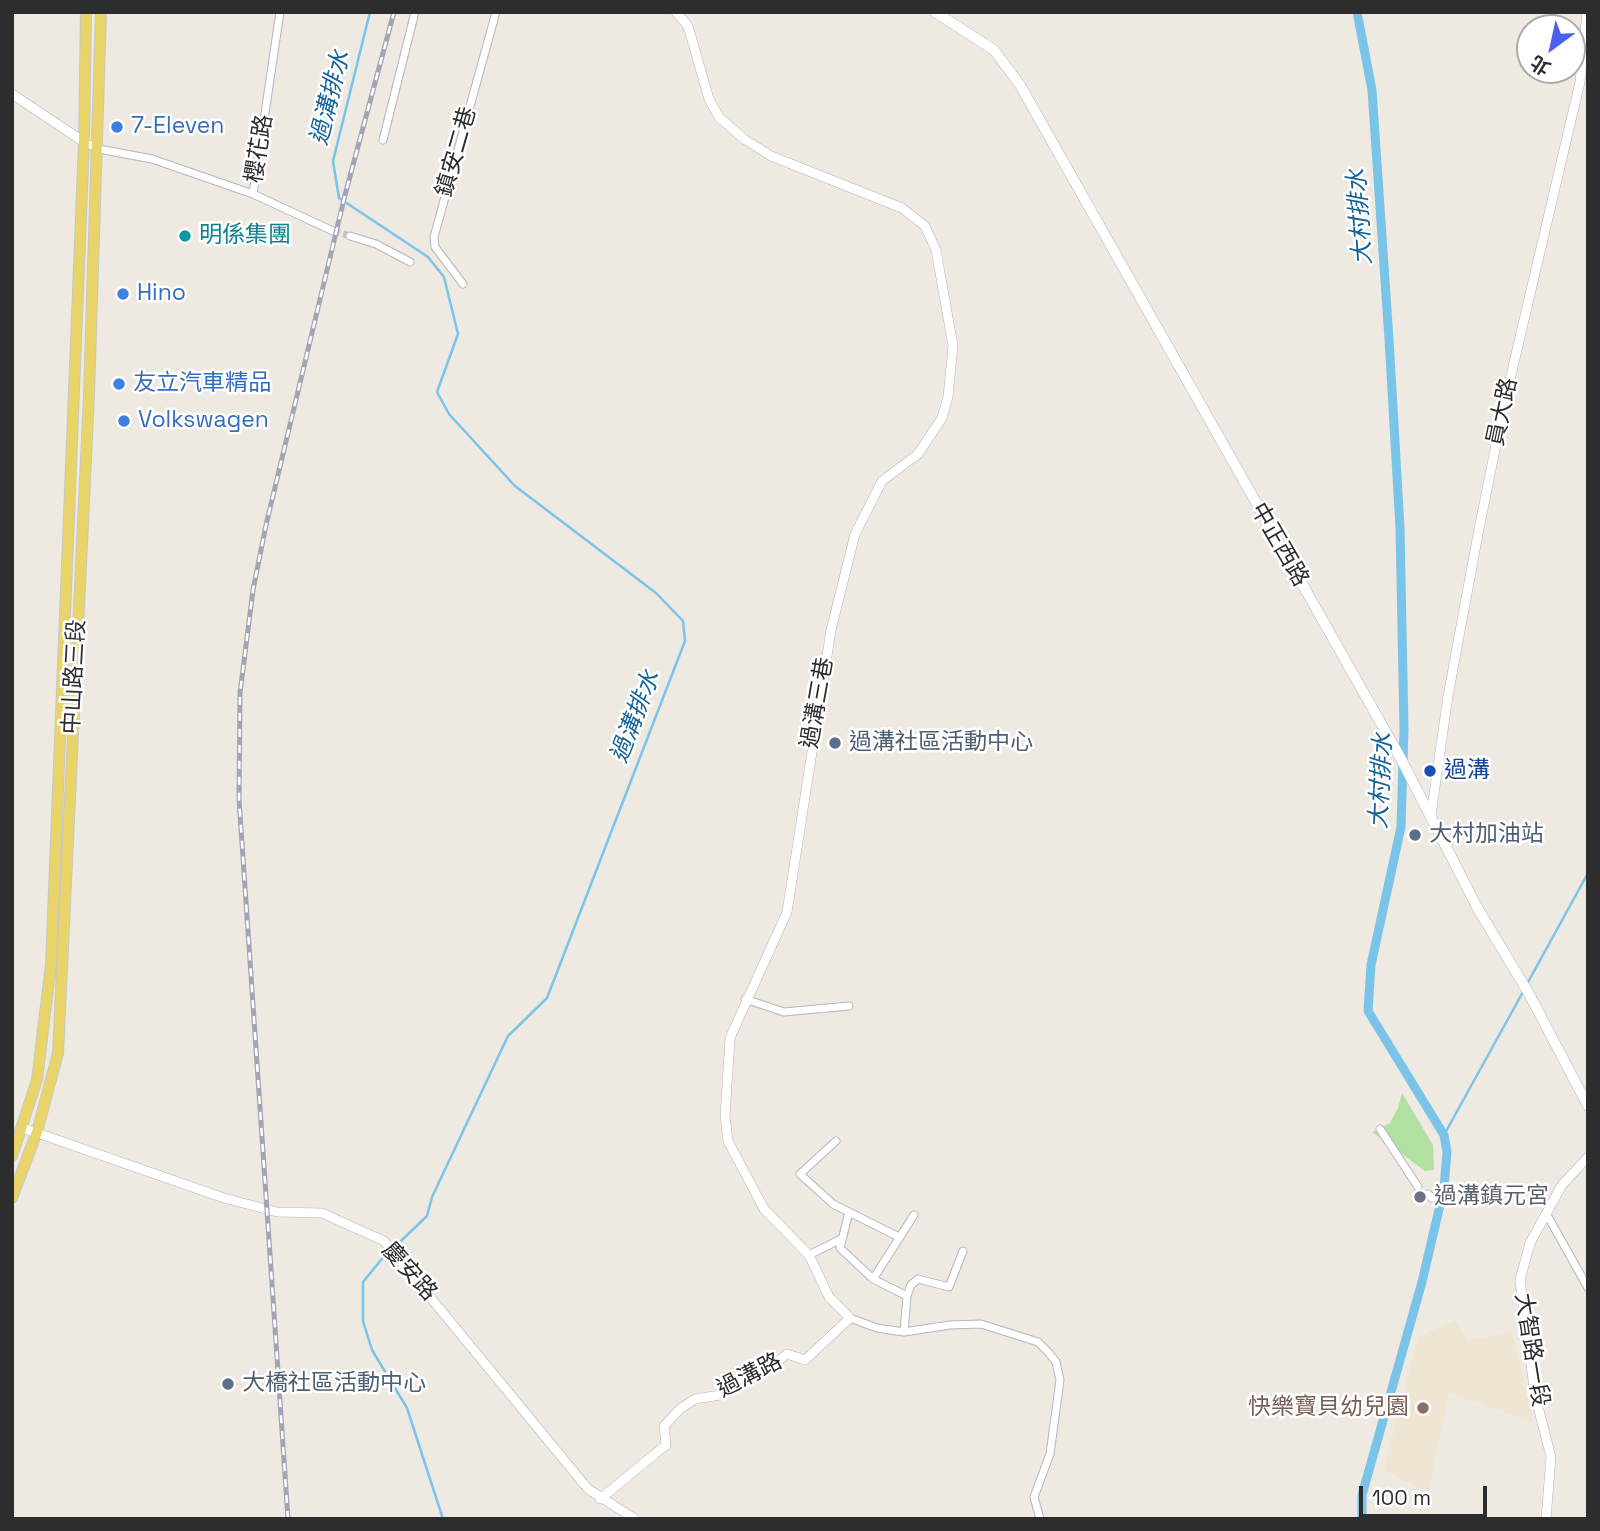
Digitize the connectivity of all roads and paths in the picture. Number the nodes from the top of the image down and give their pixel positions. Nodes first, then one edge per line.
1 (86, 12) edge
2 (101, 12) edge
3 (281, 12) edge
4 (415, 12) edge
5 (496, 12) edge
6 (676, 12) edge
7 (935, 12) edge
8 (1587, 12) edge
9 (12, 94) edge
10 (383, 140) dead end
11 (84, 142) junction
12 (99, 149) junction
13 (253, 194) junction
14 (333, 231) tunnel mouth
15 (350, 236) tunnel mouth
16 (410, 262) dead end
17 (463, 284) dead end
18 (1431, 815) junction
19 (745, 999) junction
20 (849, 1006) dead end
21 (1588, 1106) edge
22 (23, 1128) junction
23 (1380, 1129) dead end
24 (37, 1132) junction
25 (836, 1141) dead end
26 (12, 1156) edge
27 (1588, 1157) edge
28 (1418, 1187) dead end
29 (12, 1198) edge
30 (849, 1212) junction
31 (1546, 1213) junction
32 (914, 1215) dead end
33 (899, 1237) junction
34 (841, 1239) junction
35 (963, 1251) dead end
36 (809, 1255) junction
37 (873, 1279) junction
38 (1588, 1288) edge
39 (907, 1296) junction
40 (850, 1318) junction
41 (904, 1332) junction
42 (600, 1499) junction
43 (635, 1519) edge
44 (1040, 1519) edge
45 (1546, 1519) edge

1 - 11 main road, 中山路三段
2 - 12 main road, 中山路三段
3 - 13 street, 櫻花路
4 - 10 street
5 - 17 street, 鎮安二巷
6 - 19 street, 過溝三巷
7 - 18 main road, 中正西路
8 - 18 street, 員大路
9 - 11 street
11 - 12 street, 櫻花路
11 - 22 main road, 中山路三段
12 - 13 street, 櫻花路
12 - 24 main road, 中山路三段
13 - 14 street
15 - 16 street
18 - 21 main road, 中正西路
19 - 20 street
19 - 36 street, 過溝三巷
22 - 24 street, 慶安路
22 - 26 main road, 中山路三段
23 - 28 street
24 - 29 main road, 中山路三段
24 - 42 street, 慶安路
25 - 30 street
27 - 31 street, 大智路一段
30 - 33 street
30 - 34 street
31 - 38 street
31 - 45 street, 大智路一段
32 - 33 street
33 - 37 street
34 - 36 street
34 - 37 street
35 - 39 street
36 - 40 street, 過溝三巷
37 - 39 street
39 - 41 street
40 - 41 street, 過溝三巷
40 - 42 street, 過溝路
41 - 44 street, 過溝三巷
42 - 43 street, 慶安路

